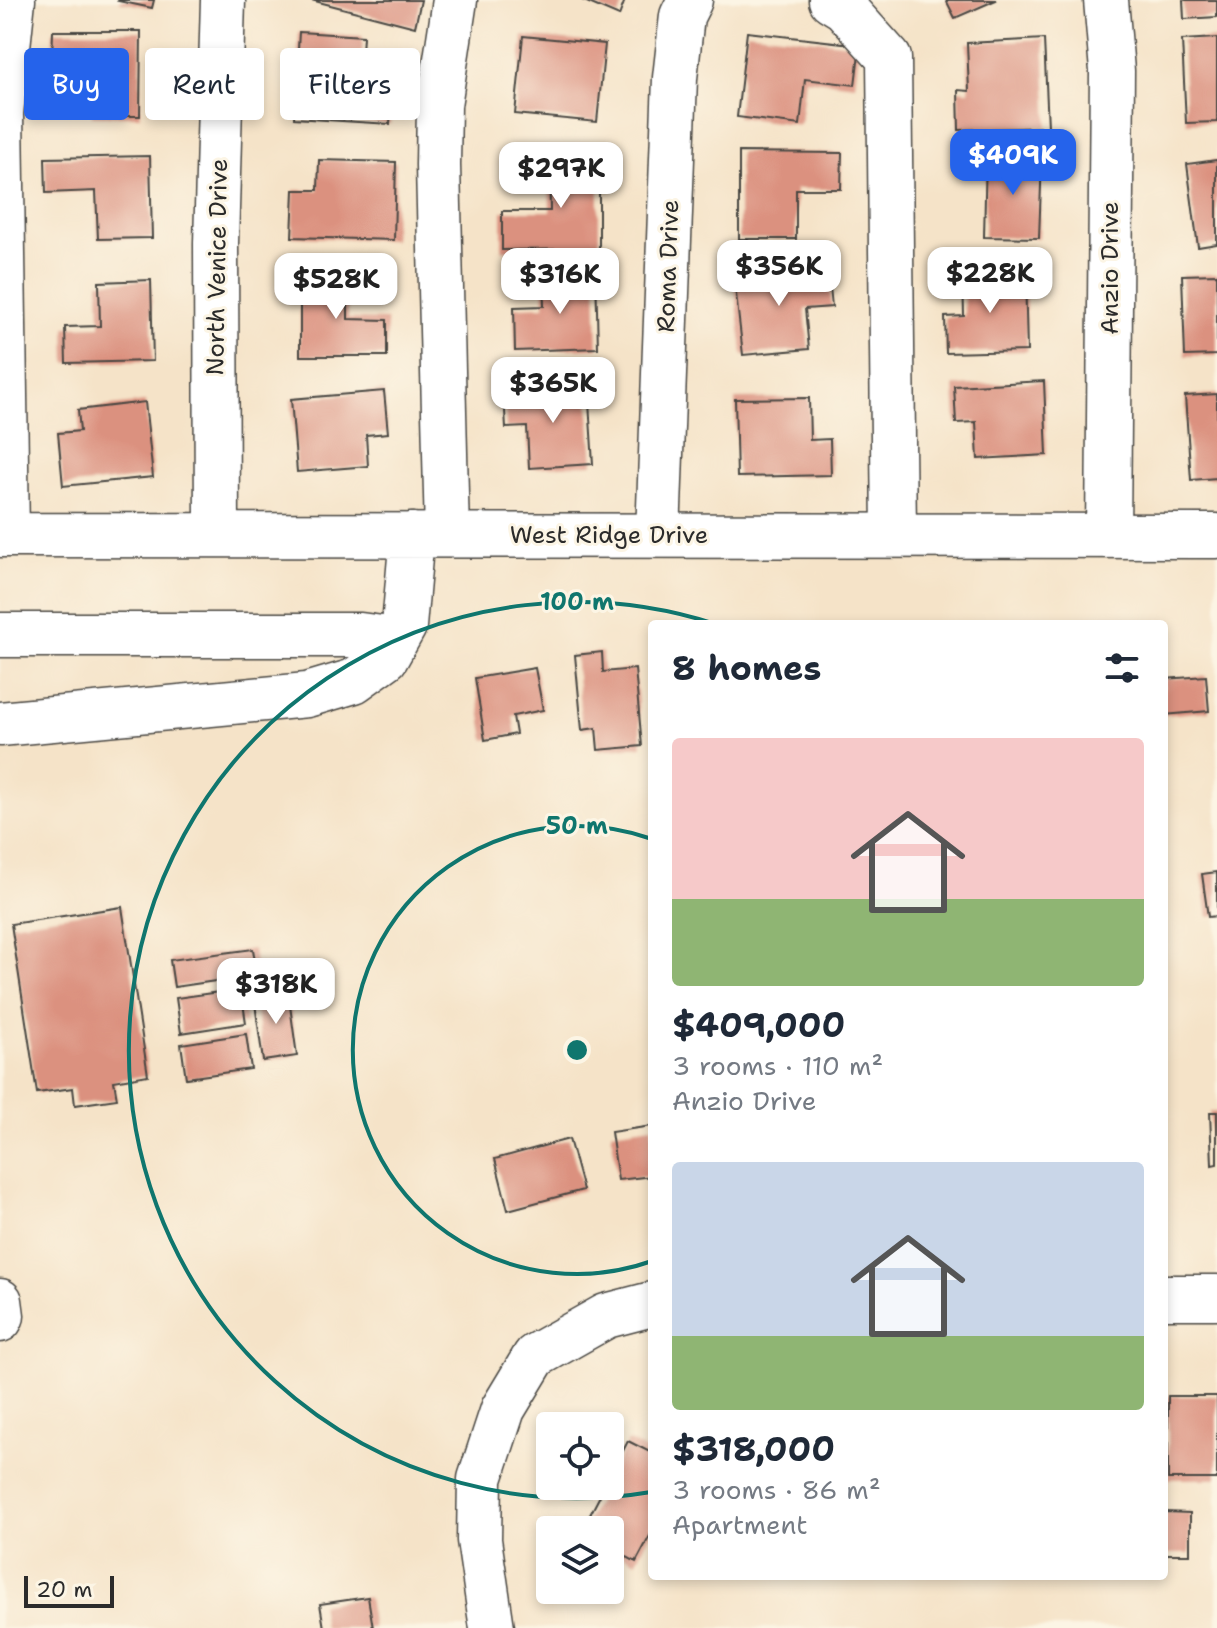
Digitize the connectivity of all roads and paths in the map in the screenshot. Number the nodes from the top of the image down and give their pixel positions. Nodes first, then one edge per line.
1 (13, 0) edge
2 (223, 0) edge
3 (455, 0) edge
4 (690, 0) edge
5 (831, 0) edge
6 (1106, 0) edge
7 (217, 534) junction
8 (3, 535) edge
9 (429, 535) junction
10 (658, 535) junction
11 (894, 535) junction
12 (1108, 536) junction
13 (1217, 536) edge
14 (0, 635) edge
15 (396, 640) junction
16 (0, 724) edge
17 (1168, 1297) edge
18 (1217, 1297) edge
19 (0, 1301) edge
20 (648, 1305) edge
21 (0, 1320) edge
22 (492, 1628) edge

1 - 8 street
2 - 7 street, North Venice Drive
3 - 9 street
4 - 10 street, Roma Drive
5 - 11 street
6 - 12 street, Anzio Drive
7 - 8 street, West Ridge Drive
7 - 9 street, West Ridge Drive
9 - 10 street, West Ridge Drive
9 - 15 street
10 - 11 street, West Ridge Drive
11 - 12 street, West Ridge Drive
12 - 13 street, West Ridge Drive
14 - 15 street
15 - 16 street
17 - 18 street
19 - 21 street
20 - 22 street

